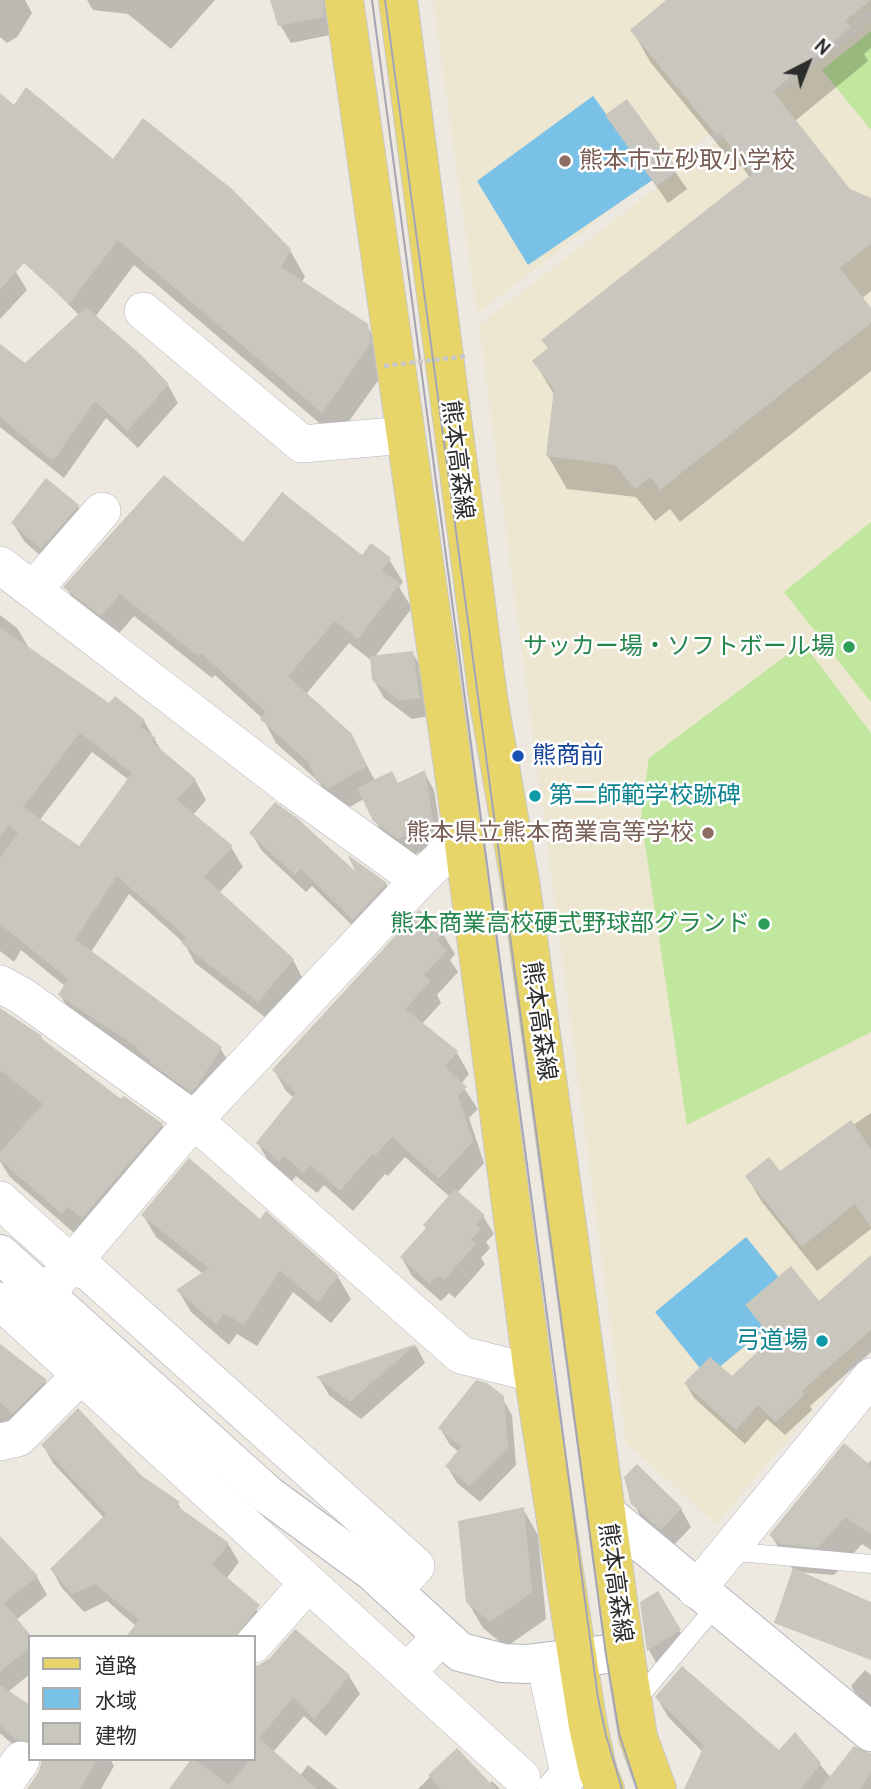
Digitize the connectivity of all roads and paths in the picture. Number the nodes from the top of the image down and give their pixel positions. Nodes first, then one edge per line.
1 (344, 0) edge
2 (398, 0) edge
3 (143, 311) dead end
4 (467, 356) dead end
5 (384, 366) dead end
6 (406, 435) junction
7 (102, 511) dead end
8 (0, 565) edge
9 (33, 590) junction
10 (463, 837) junction
11 (419, 880) junction
12 (0, 984) edge
13 (194, 1120) junction
14 (0, 1200) edge
15 (0, 1254) edge
16 (71, 1264) junction
17 (45, 1295) junction
18 (0, 1301) edge
19 (93, 1362) junction
20 (533, 1373) junction
21 (871, 1377) edge
22 (0, 1442) edge
23 (606, 1513) junction
24 (727, 1552) junction
25 (871, 1564) edge
26 (308, 1583) junction
27 (393, 1591) junction
28 (706, 1598) junction
29 (442, 1635) junction
30 (256, 1642) edge
31 (625, 1652) junction
32 (561, 1661) junction
33 (407, 1673) junction
34 (633, 1704) junction
35 (871, 1732) edge
36 (21, 1760) dead end
37 (522, 1778) dead end
38 (1, 1789) edge
39 (556, 1789) edge
40 (605, 1789) edge
41 (657, 1789) edge

1 - 6 main road, 熊本高森線
2 - 23 main road, 熊本高森線
3 - 6 street
4 - 5 path, bridge
6 - 10 main road, 熊本高森線
7 - 9 street
8 - 9 street
9 - 11 street
10 - 11 street
10 - 20 main road, 熊本高森線
11 - 13 street
12 - 13 street
13 - 16 street
13 - 20 street
14 - 16 street
15 - 17 street
16 - 17 street
16 - 27 street
17 - 19 street
18 - 19 street
19 - 22 street
19 - 26 street
19 - 27 street
20 - 32 main road, 熊本高森線
21 - 24 street
23 - 28 street
23 - 31 main road, 熊本高森線
24 - 25 lane
24 - 28 street
26 - 30 street
26 - 33 street
27 - 29 street
28 - 34 lane
28 - 35 street
29 - 32 street
29 - 33 street
31 - 32 street
31 - 34 main road, 熊本高森線
32 - 39 street
32 - 40 main road, 熊本高森線
33 - 37 street
34 - 41 main road, 熊本高森線
36 - 38 street

